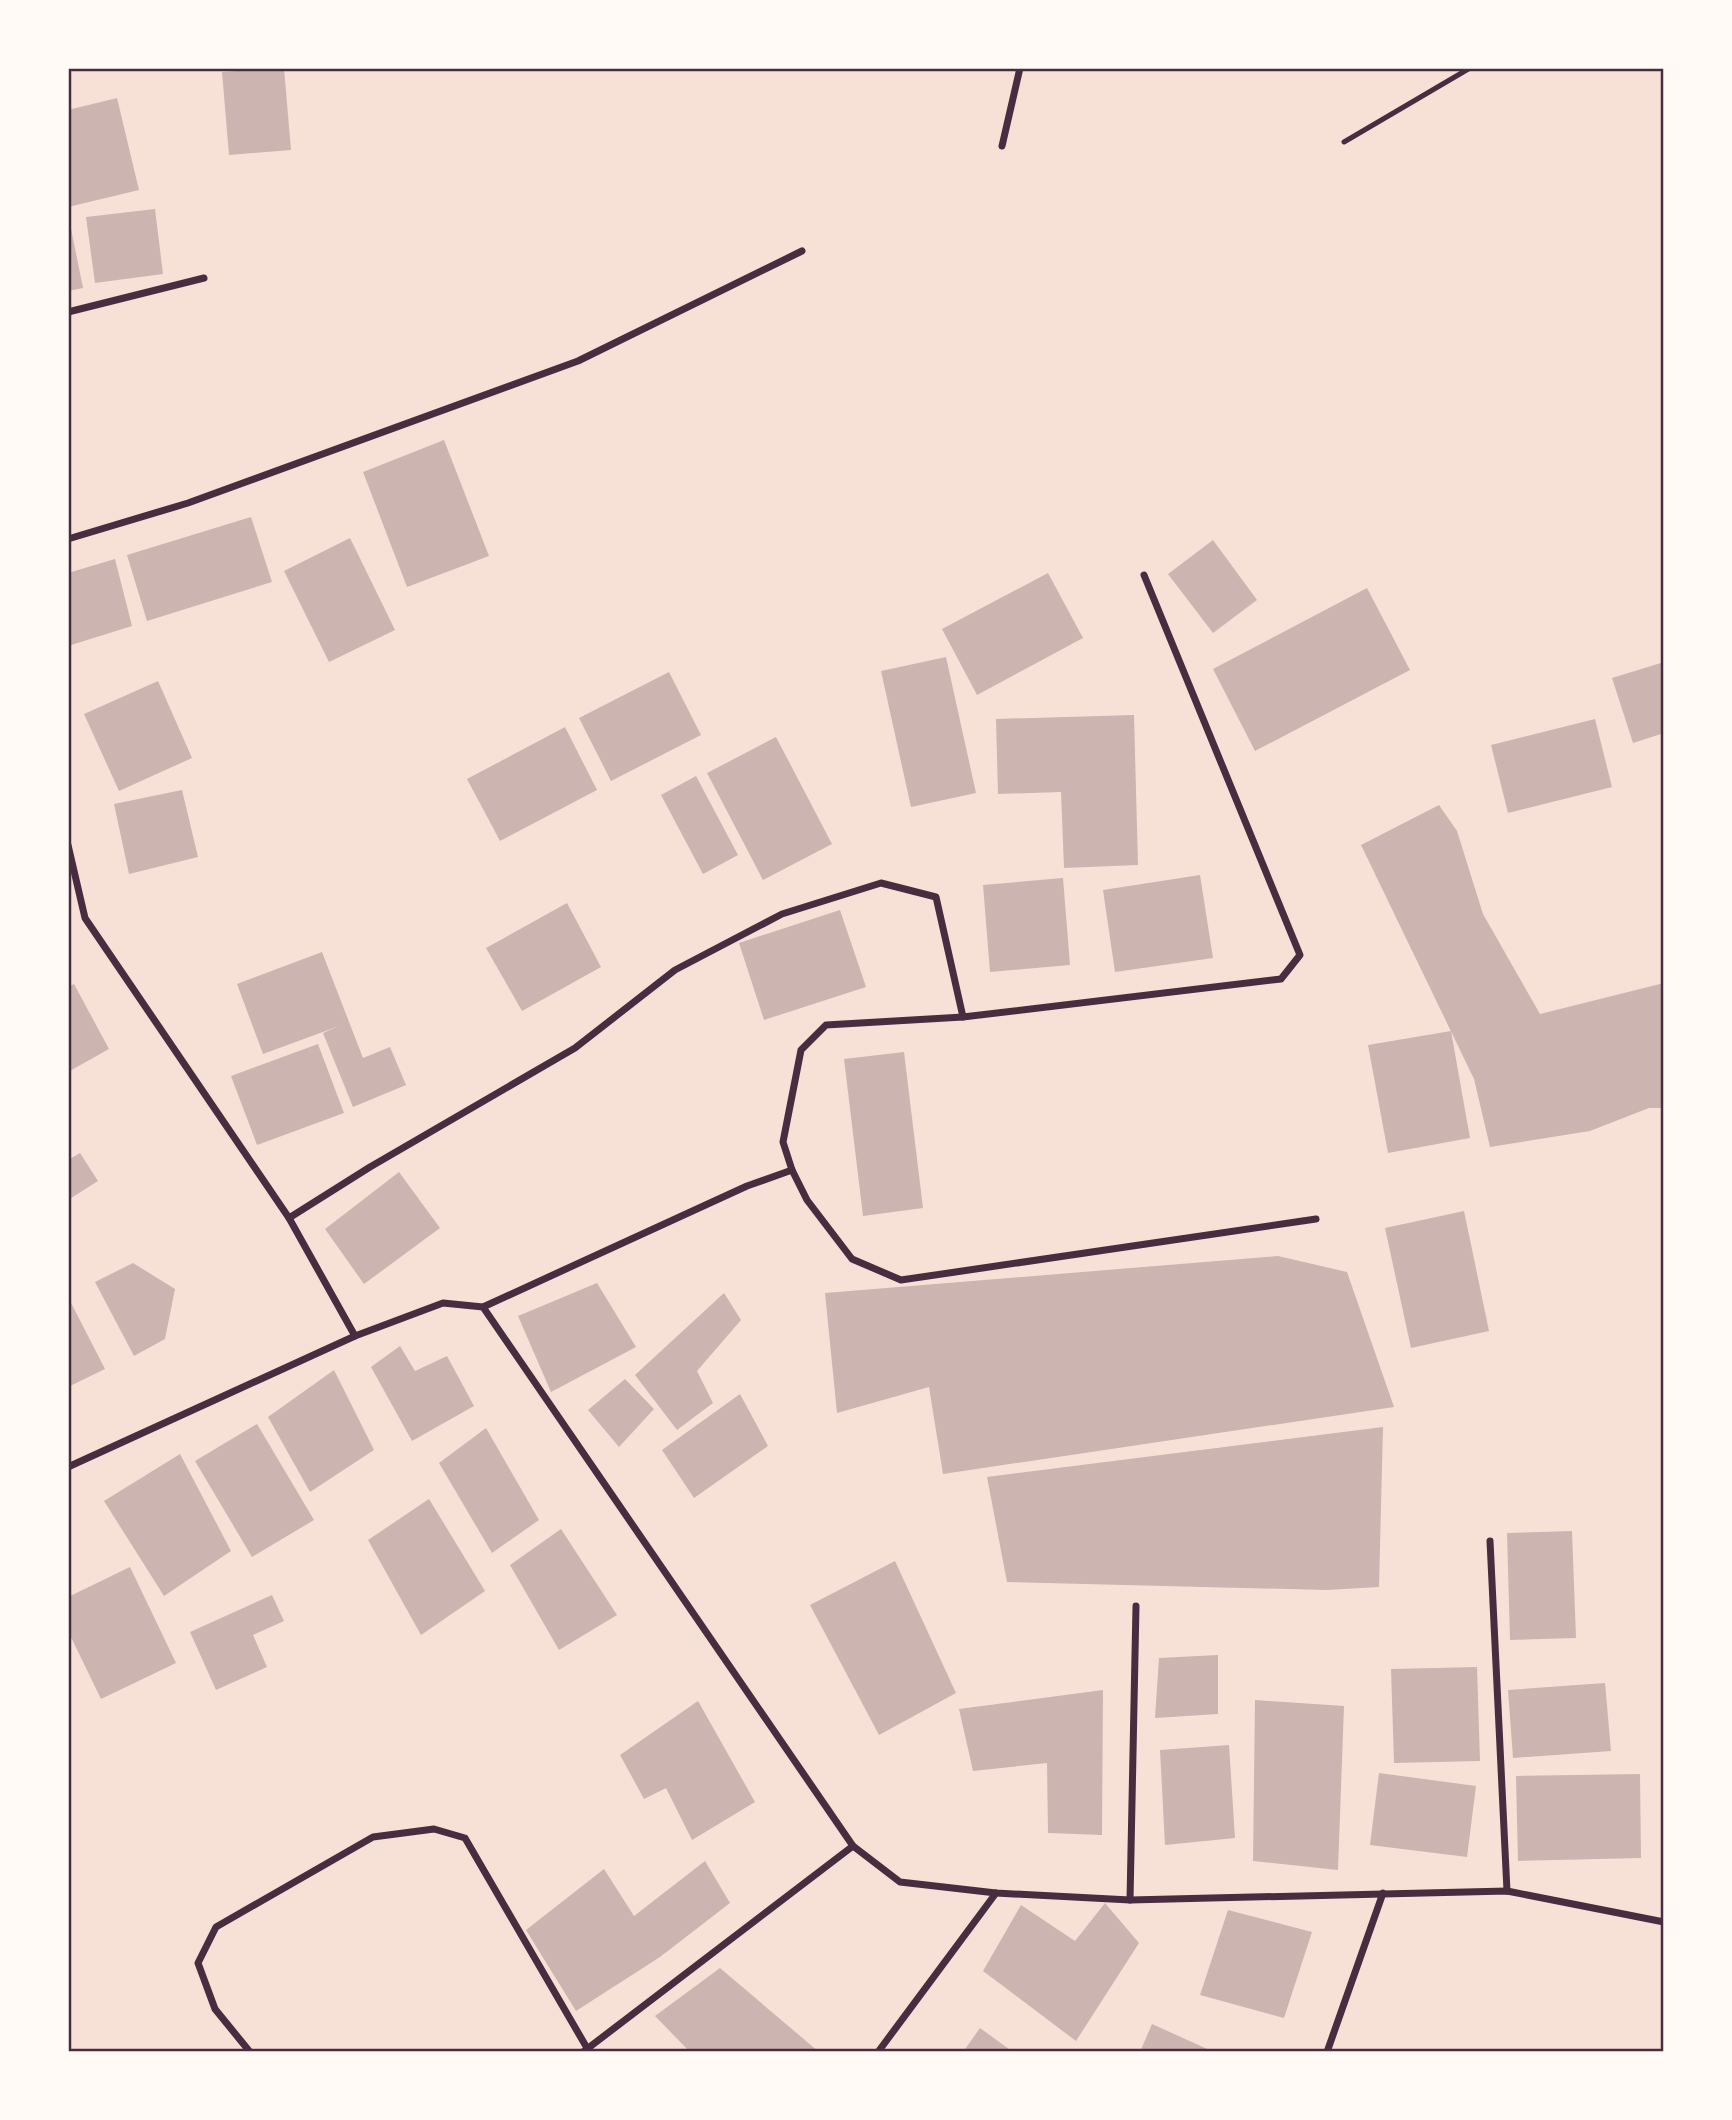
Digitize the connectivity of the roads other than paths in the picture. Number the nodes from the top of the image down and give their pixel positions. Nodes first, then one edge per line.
1 (1020, 68) edge
2 (1470, 68) edge
3 (1344, 142) dead end
4 (1002, 146) dead end
5 (802, 251) dead end
6 (204, 278) dead end
7 (68, 312) edge
8 (68, 539) edge
9 (1144, 575) dead end
10 (68, 845) edge
11 (963, 1017) junction
12 (792, 1170) junction
13 (289, 1218) junction
14 (1316, 1219) dead end
15 (483, 1307) junction
16 (355, 1336) junction
17 (68, 1467) edge
18 (1490, 1541) dead end
19 (1136, 1606) dead end
20 (853, 1846) junction
21 (1507, 1891) junction
22 (1383, 1893) junction
23 (996, 1894) junction
24 (1130, 1900) junction
25 (1664, 1922) edge
26 (585, 2050) edge
27 (250, 2052) edge
28 (878, 2052) edge
29 (1327, 2052) edge

1 - 4 street
2 - 3 lane
5 - 8 street
6 - 7 street
9 - 11 street
10 - 13 street
11 - 12 street
11 - 13 street
12 - 14 street
12 - 15 street
13 - 16 street
15 - 16 street
15 - 20 street
16 - 17 street
18 - 21 street
19 - 24 street
20 - 23 street
20 - 26 street
21 - 22 street
21 - 25 street
22 - 24 street
22 - 29 street
23 - 24 street
23 - 28 street
26 - 27 street

